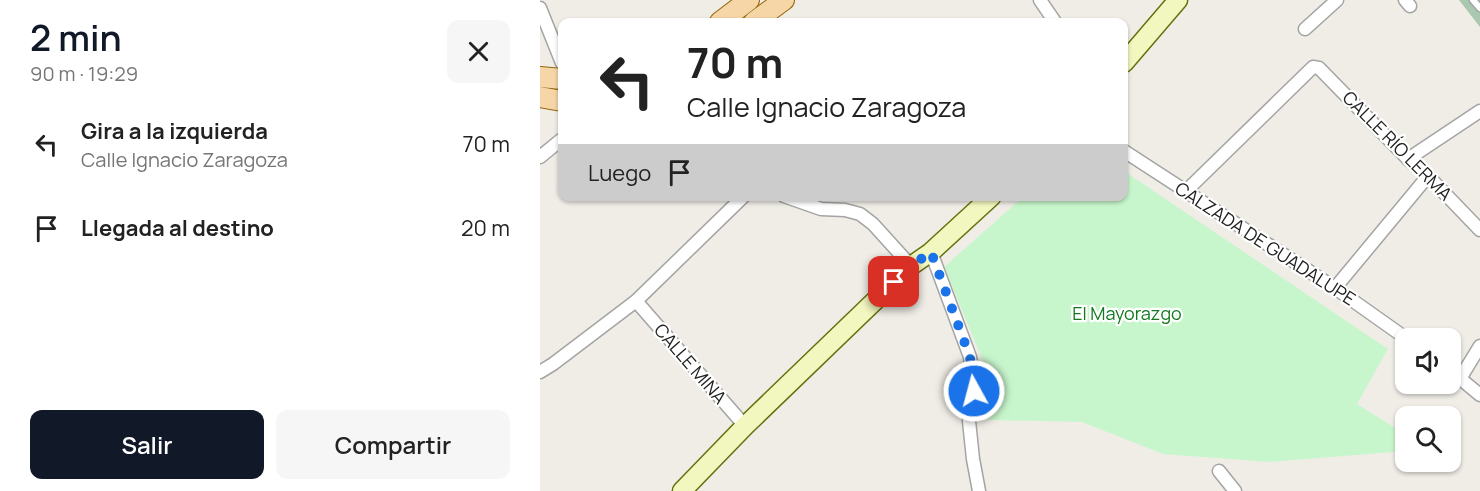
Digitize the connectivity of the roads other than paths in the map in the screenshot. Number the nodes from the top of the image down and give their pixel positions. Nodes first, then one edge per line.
1 (749, 0) edge
2 (784, 0) edge
3 (1040, 0) edge
4 (1178, 0) edge
5 (1337, 0) edge
6 (1473, 0) edge
7 (540, 8) edge
8 (1480, 8) edge
9 (725, 18) edge
10 (759, 18) edge
11 (1052, 18) edge
12 (1305, 29) dead end
13 (558, 53) edge
14 (1128, 58) edge
15 (540, 77) edge
16 (558, 79) edge
17 (540, 97) edge
18 (558, 100) edge
19 (1480, 111) edge
20 (558, 142) edge
21 (1128, 154) edge
22 (540, 157) edge
23 (1408, 159) junction
24 (1428, 176) junction
25 (1185, 192) junction
26 (740, 201) edge
27 (798, 201) edge
28 (987, 201) edge
29 (1480, 230) edge
30 (931, 252) junction
31 (911, 266) junction
32 (1335, 288) junction
33 (636, 301) junction
34 (1395, 330) edge
35 (1480, 346) edge
36 (1461, 368) edge
37 (540, 372) edge
38 (1461, 378) edge
39 (1480, 395) edge
40 (745, 426) junction
41 (1219, 471) dead end
42 (976, 489) edge
43 (682, 491) edge
44 (1235, 491) edge

1 - 9 main road
2 - 10 main road
3 - 11 street
4 - 14 main road
5 - 12 street
6 - 8 lane
7 - 13 street
15 - 16 main road
17 - 18 main road
19 - 23 street
20 - 22 street
21 - 25 street, CALZADA DE GUADALUPE
23 - 24 street, CALLE RÍO LERMA
23 - 25 street, CALLE RÍO LERMA
24 - 29 street, CALLE RÍO LERMA
24 - 32 street
25 - 32 street, CALZADA DE GUADALUPE
26 - 33 street
27 - 31 street
28 - 30 main road
30 - 31 main road
30 - 42 street
31 - 40 main road
32 - 34 street, CALZADA DE GUADALUPE
33 - 37 street
33 - 40 street, CALLE MINA
35 - 36 street
38 - 39 street
40 - 43 main road
41 - 44 street

